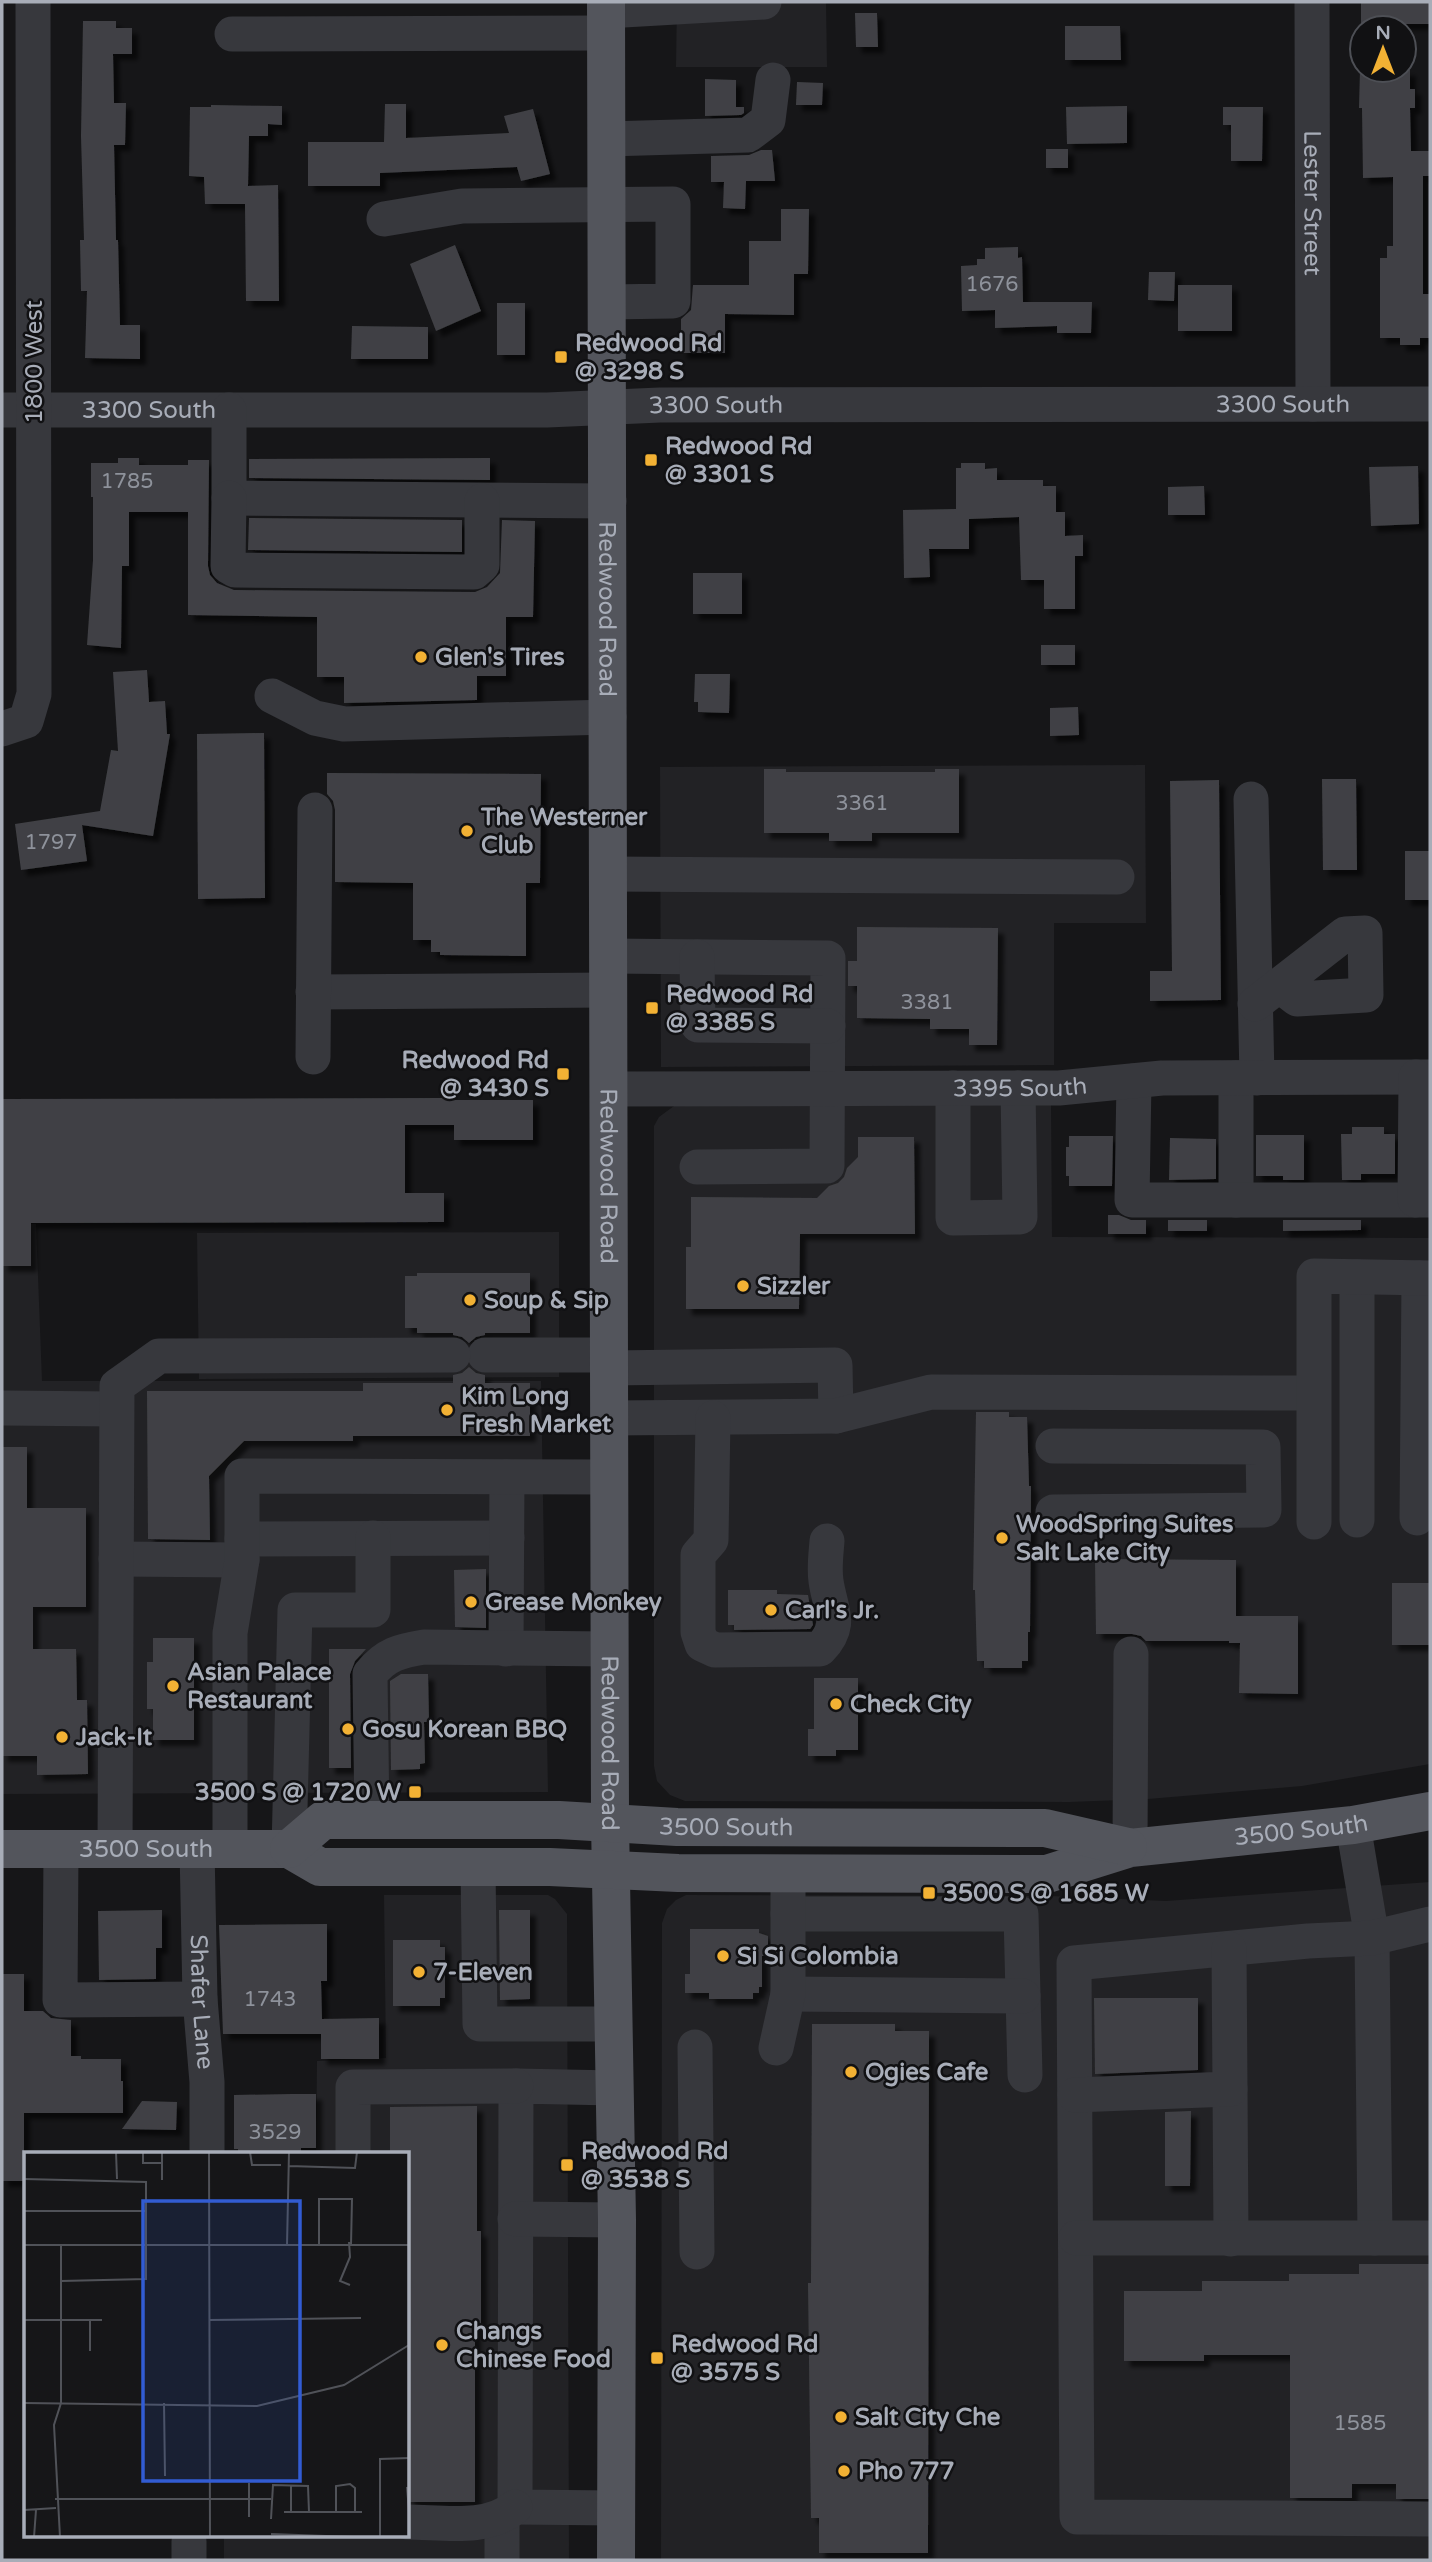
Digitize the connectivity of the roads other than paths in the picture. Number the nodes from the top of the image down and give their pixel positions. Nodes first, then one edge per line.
1 (33, 2) edge
2 (764, 2) edge
3 (1312, 2) edge
4 (606, 15) edge
5 (232, 34) dead end
6 (773, 80) dead end
7 (17, 96) edge
8 (607, 139) junction
9 (607, 205) junction
10 (384, 219) dead end
11 (608, 302) junction
12 (1313, 404) junction
13 (1430, 404) edge
14 (609, 408) junction
15 (18, 410) edge
16 (229, 410) junction
17 (229, 498) junction
18 (482, 501) junction
19 (609, 501) junction
20 (272, 696) dead end
21 (609, 716) junction
22 (14, 725) edge
23 (1251, 799) dead end
24 (315, 810) dead end
25 (609, 874) junction
26 (1117, 877) dead end
27 (697, 957) junction
28 (609, 973) junction
29 (313, 992) junction
30 (828, 1026) junction
31 (313, 1057) dead end
32 (1423, 1077) edge
33 (1246, 1078) junction
34 (1134, 1081) junction
35 (827, 1088) junction
36 (953, 1088) junction
37 (1018, 1088) junction
38 (610, 1089) junction
39 (697, 1167) dead end
40 (1236, 1200) junction
41 (1423, 1200) edge
42 (1357, 1277) junction
43 (1425, 1278) edge
44 (610, 1361) junction
45 (2, 1378) edge
46 (1312, 1393) junction
47 (2, 1408) edge
48 (116, 1409) junction
49 (835, 1416) junction
50 (610, 1418) junction
51 (713, 1418) junction
52 (1053, 1446) dead end
53 (507, 1477) junction
54 (610, 1477) junction
55 (1053, 1512) dead end
56 (1417, 1518) dead end
57 (1357, 1520) dead end
58 (1314, 1522) dead end
59 (373, 1538) junction
60 (507, 1538) junction
61 (827, 1541) dead end
62 (242, 1549) junction
63 (116, 1559) junction
64 (506, 1648) junction
65 (610, 1648) junction
66 (1131, 1654) dead end
67 (1430, 1811) edge
68 (372, 1819) junction
69 (610, 1822) junction
70 (1353, 1825) junction
71 (214, 1848) junction
72 (1129, 1848) junction
73 (2, 1849) edge
74 (61, 1849) junction
75 (115, 1849) junction
76 (289, 1849) junction
77 (478, 1867) junction
78 (612, 1870) junction
79 (788, 1874) junction
80 (975, 1875) junction
81 (788, 1914) junction
82 (976, 1914) junction
83 (1430, 1924) edge
84 (1371, 1938) junction
85 (1229, 1948) junction
86 (1074, 1963) junction
87 (1022, 1980) junction
88 (788, 1994) junction
89 (200, 1998) junction
90 (614, 2024) junction
91 (695, 2047) dead end
92 (776, 2048) dead end
93 (1026, 2076) dead end
94 (516, 2086) junction
95 (615, 2088) junction
96 (1230, 2089) junction
97 (1075, 2095) junction
98 (207, 2152) edge
99 (353, 2152) edge
100 (515, 2219) junction
101 (617, 2220) junction
102 (1076, 2238) junction
103 (1375, 2238) junction
104 (1430, 2238) edge
105 (1231, 2239) junction
106 (697, 2252) dead end
107 (616, 2508) junction
108 (508, 2512) junction
109 (1430, 2519) edge
110 (410, 2522) edge
111 (502, 2560) edge
112 (616, 2560) edge

1 - 7 street, 1800 West
2 - 4 street
3 - 12 street, Lester Street
4 - 5 street
4 - 8 main road, Redwood Road
6 - 8 street
7 - 15 street, 1800 West
8 - 9 main road, Redwood Road
9 - 10 street
9 - 11 main road, Redwood Road
9 - 11 street
11 - 14 main road, Redwood Road
12 - 13 street, 3300 South
12 - 14 street, 3300 South
14 - 16 street, 3300 South
14 - 19 main road, Redwood Road
15 - 16 street, 3300 South
15 - 22 street, 1800 West
16 - 17 street
17 - 18 street
17 - 18 street
18 - 19 street
19 - 21 main road, Redwood Road
20 - 21 street
21 - 25 main road, Redwood Road
23 - 33 street
24 - 29 street
25 - 26 street
25 - 28 main road, Redwood Road
27 - 28 street
27 - 30 street
27 - 30 street
28 - 29 street
28 - 38 main road, Redwood Road
29 - 31 street
30 - 35 street
32 - 33 street, 3395 South
32 - 41 street
33 - 34 street, 3395 South
33 - 40 street
34 - 37 street, 3395 South
34 - 40 street
35 - 36 street, 3395 South
35 - 38 street, 3395 South
35 - 39 street
36 - 37 street, 3395 South
36 - 37 street
38 - 44 main road, Redwood Road
40 - 41 street
42 - 43 street
42 - 46 street
42 - 57 street
43 - 56 street
44 - 48 street
44 - 49 street
44 - 50 main road, Redwood Road
45 - 47 street
46 - 49 street
46 - 58 street
47 - 48 street
48 - 63 street
49 - 51 street
50 - 51 street
50 - 54 main road, Redwood Road
51 - 61 street
52 - 55 street
53 - 54 street
53 - 60 street
53 - 62 street, Shafer Lane
54 - 65 main road, Redwood Road
59 - 60 street
59 - 62 street
59 - 76 street
60 - 64 street
62 - 63 street
62 - 71 street, Shafer Lane
63 - 75 street
64 - 65 street
64 - 68 street
65 - 69 main road, Redwood Road
66 - 72 street
67 - 70 main road, 3500 South
68 - 69 main road, 3500 South
68 - 76 main road, 3500 South
69 - 72 main road, 3500 South
69 - 78 main road, Redwood Road
70 - 72 main road, 3500 South
70 - 84 street
71 - 75 main road, 3500 South
71 - 76 main road, 3500 South
71 - 89 street, Shafer Lane
72 - 80 main road, 3500 South
73 - 74 main road, 3500 South
74 - 75 main road, 3500 South
74 - 89 street
76 - 77 main road, 3500 South
77 - 78 main road, 3500 South
77 - 90 street
78 - 79 main road, 3500 South
78 - 90 main road, Redwood Road
79 - 80 main road, 3500 South
79 - 81 street
80 - 82 street
81 - 82 street
81 - 88 street
82 - 87 street
83 - 84 street
84 - 85 street
84 - 103 street
85 - 86 street
85 - 96 street
86 - 87 street
86 - 97 street
87 - 88 street
87 - 93 street
88 - 92 street
89 - 98 street, Shafer Lane
90 - 95 main road, Redwood Road
91 - 106 street
94 - 95 street
94 - 99 street
94 - 100 street
95 - 101 main road, Redwood Road
96 - 97 street
96 - 105 street
97 - 102 street
100 - 101 street
100 - 108 street
101 - 107 main road, Redwood Road
102 - 105 street
102 - 109 street
103 - 104 street
103 - 105 street
107 - 108 street
107 - 112 main road, Redwood Road
108 - 110 street
108 - 111 street

